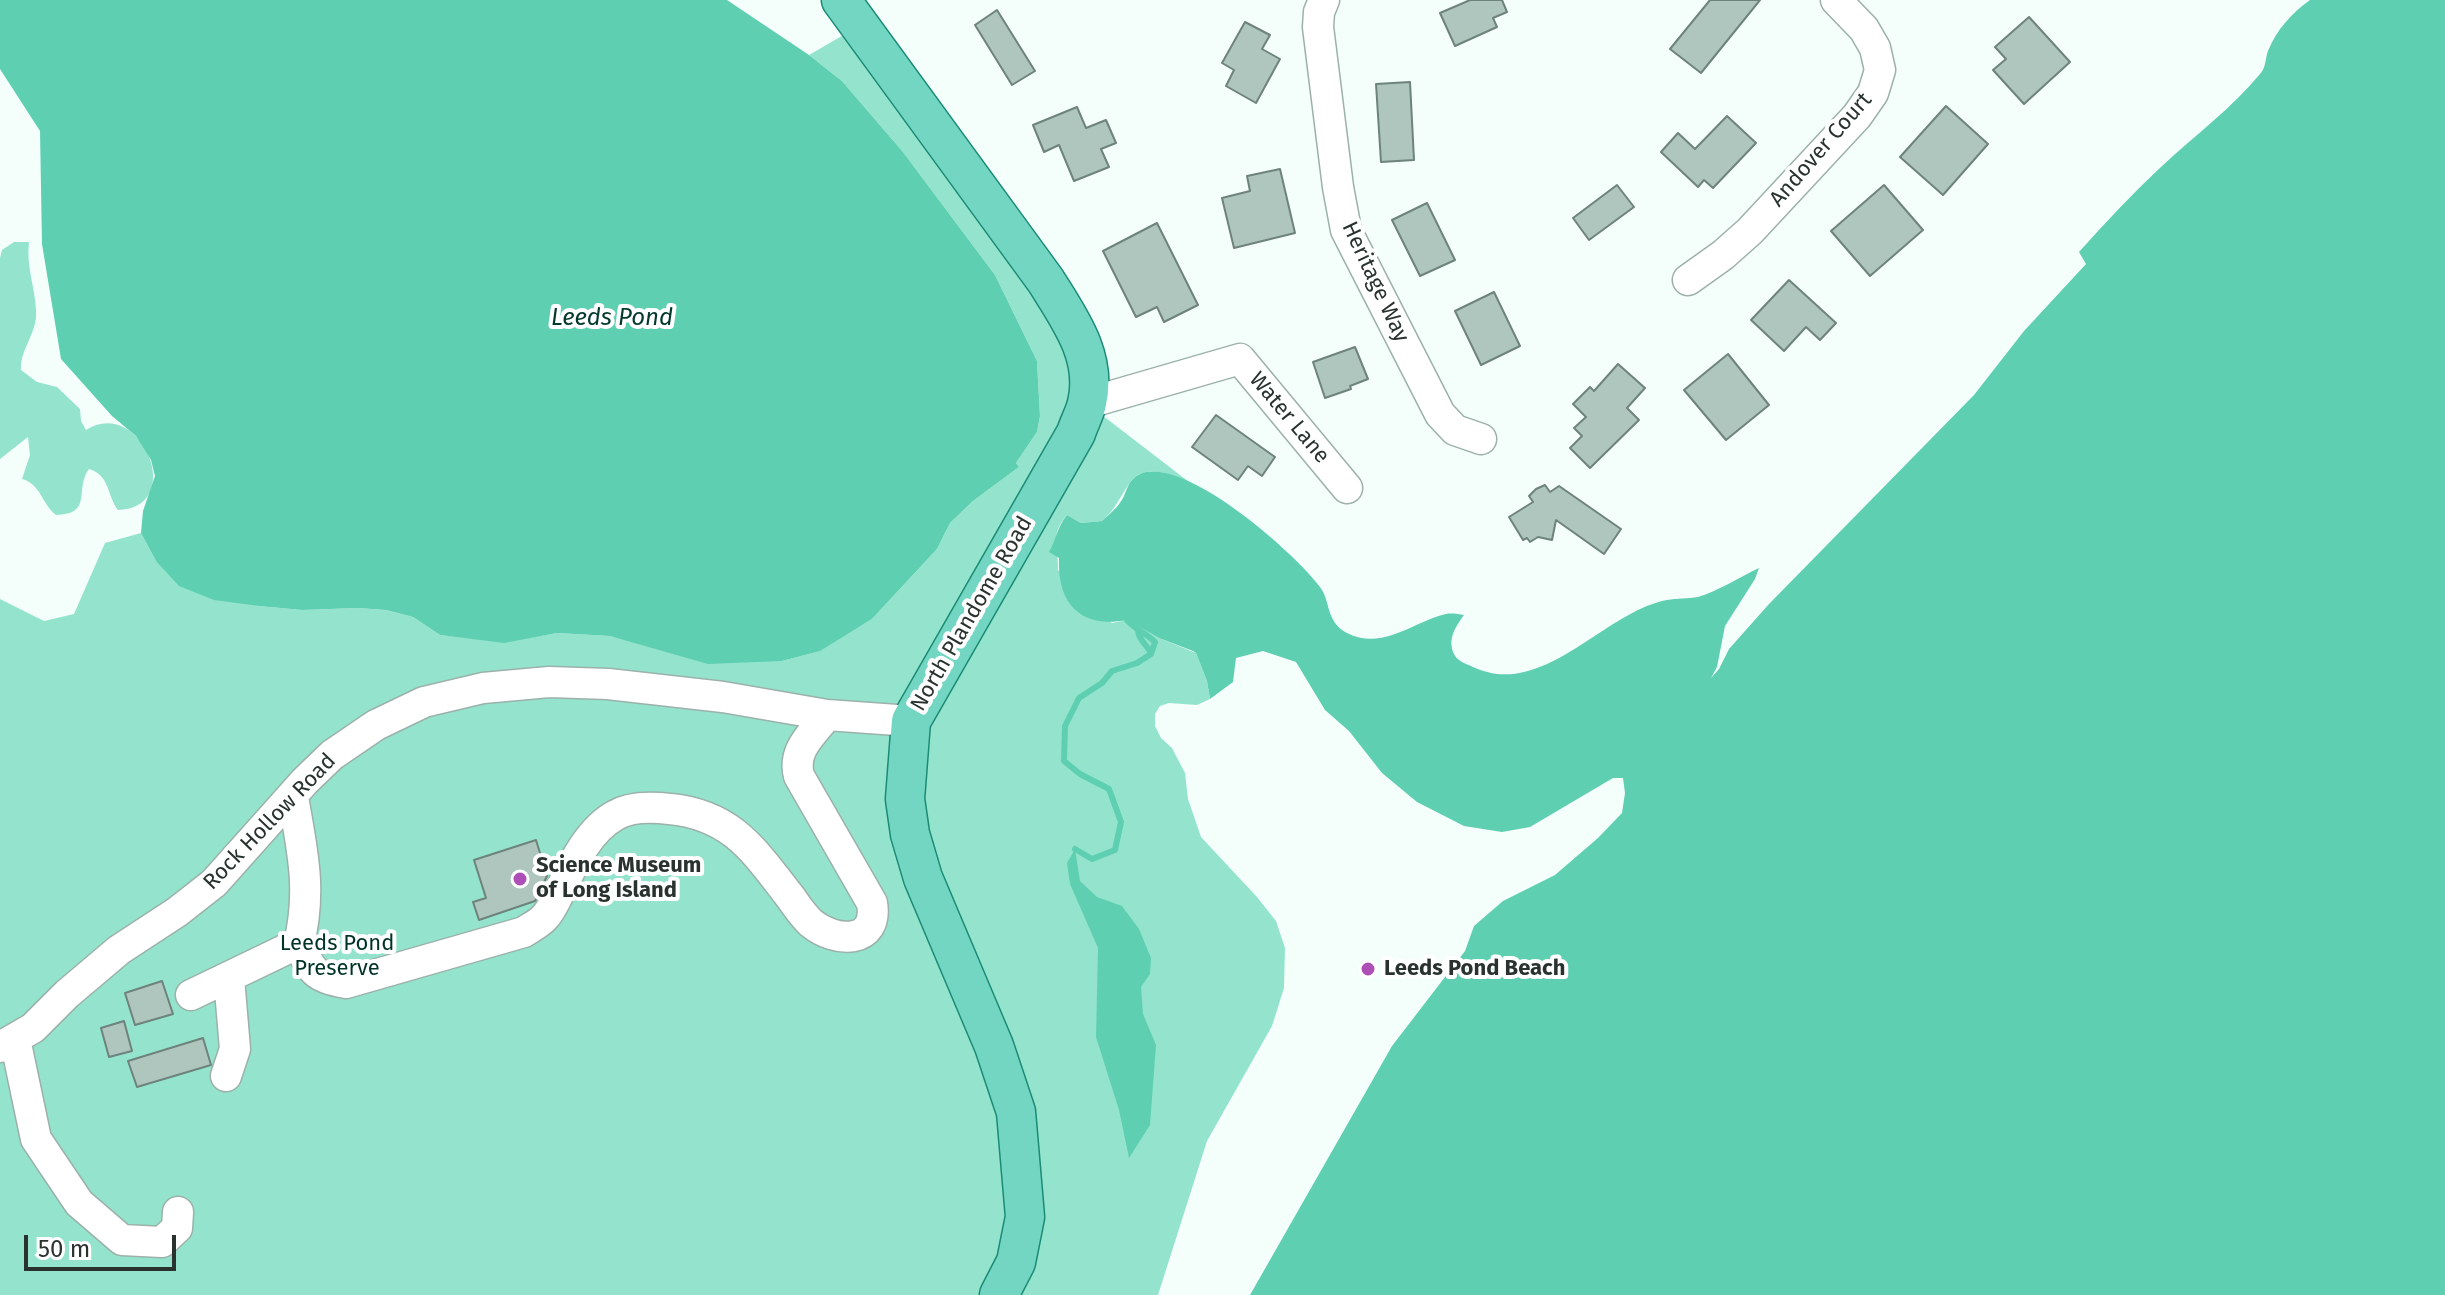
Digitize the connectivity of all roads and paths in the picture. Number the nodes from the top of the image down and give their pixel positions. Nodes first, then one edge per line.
1 (841, 0) edge
2 (1324, 0) edge
3 (1836, 0) edge
4 (1688, 280) dead end
5 (1088, 403) junction
6 (1481, 439) dead end
7 (1347, 488) dead end
8 (827, 715) junction
9 (911, 721) junction
10 (293, 797) junction
11 (299, 943) junction
12 (229, 978) junction
13 (191, 995) dead end
14 (8, 1043) edge
15 (226, 1076) dead end
16 (178, 1212) dead end
17 (999, 1295) edge

1 - 5 main road, North Plandome Road
2 - 6 street, Heritage Way
3 - 4 street, Andover Court
5 - 7 street, Water Lane
5 - 9 main road, North Plandome Road
8 - 9 street, Rock Hollow Road
8 - 10 street, Rock Hollow Road
8 - 11 street
9 - 17 main road, North Plandome Road
10 - 11 street
10 - 14 street, Rock Hollow Road
11 - 12 street
12 - 13 street
12 - 15 street
14 - 16 street

